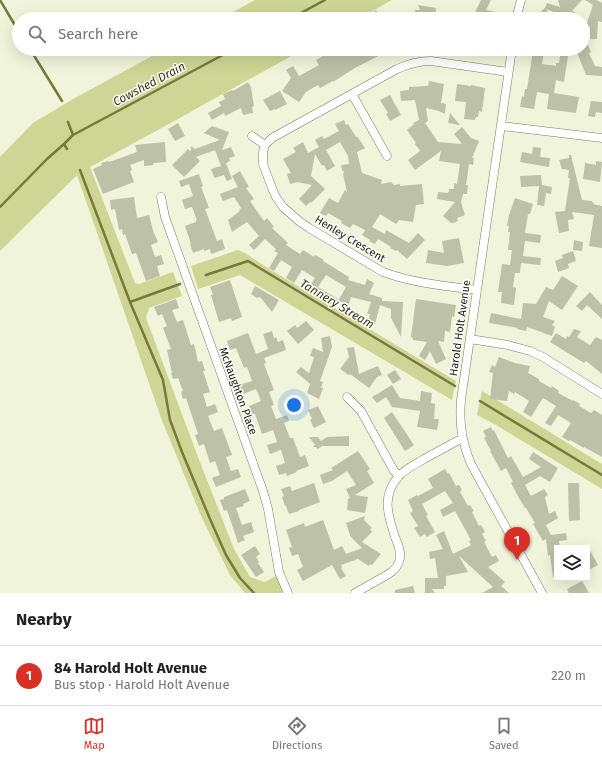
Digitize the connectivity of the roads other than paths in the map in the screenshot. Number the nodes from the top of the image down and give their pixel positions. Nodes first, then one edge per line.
1 (521, 0) edge
2 (518, 12) edge
3 (511, 56) edge
4 (508, 72) junction
5 (352, 94) junction
6 (501, 126) junction
7 (252, 136) dead end
8 (602, 138) edge
9 (265, 145) junction
10 (387, 156) dead end
11 (162, 198) dead end
12 (477, 290) junction
13 (470, 339) junction
14 (602, 394) edge
15 (347, 397) dead end
16 (463, 439) junction
17 (399, 476) junction
18 (288, 593) edge
19 (355, 593) edge
20 (542, 593) edge

1 - 2 street
3 - 4 street, Harold Holt Avenue
4 - 5 street
4 - 6 street, Harold Holt Avenue
5 - 9 street
5 - 10 street
6 - 8 street
6 - 12 street, Harold Holt Avenue
7 - 9 street
9 - 12 street, Henley Crescent
11 - 18 street, McNaughton Place
12 - 13 street, Harold Holt Avenue
13 - 14 street
13 - 16 street, Harold Holt Avenue
15 - 17 street
16 - 17 street
16 - 20 street, Harold Holt Avenue
17 - 19 street

